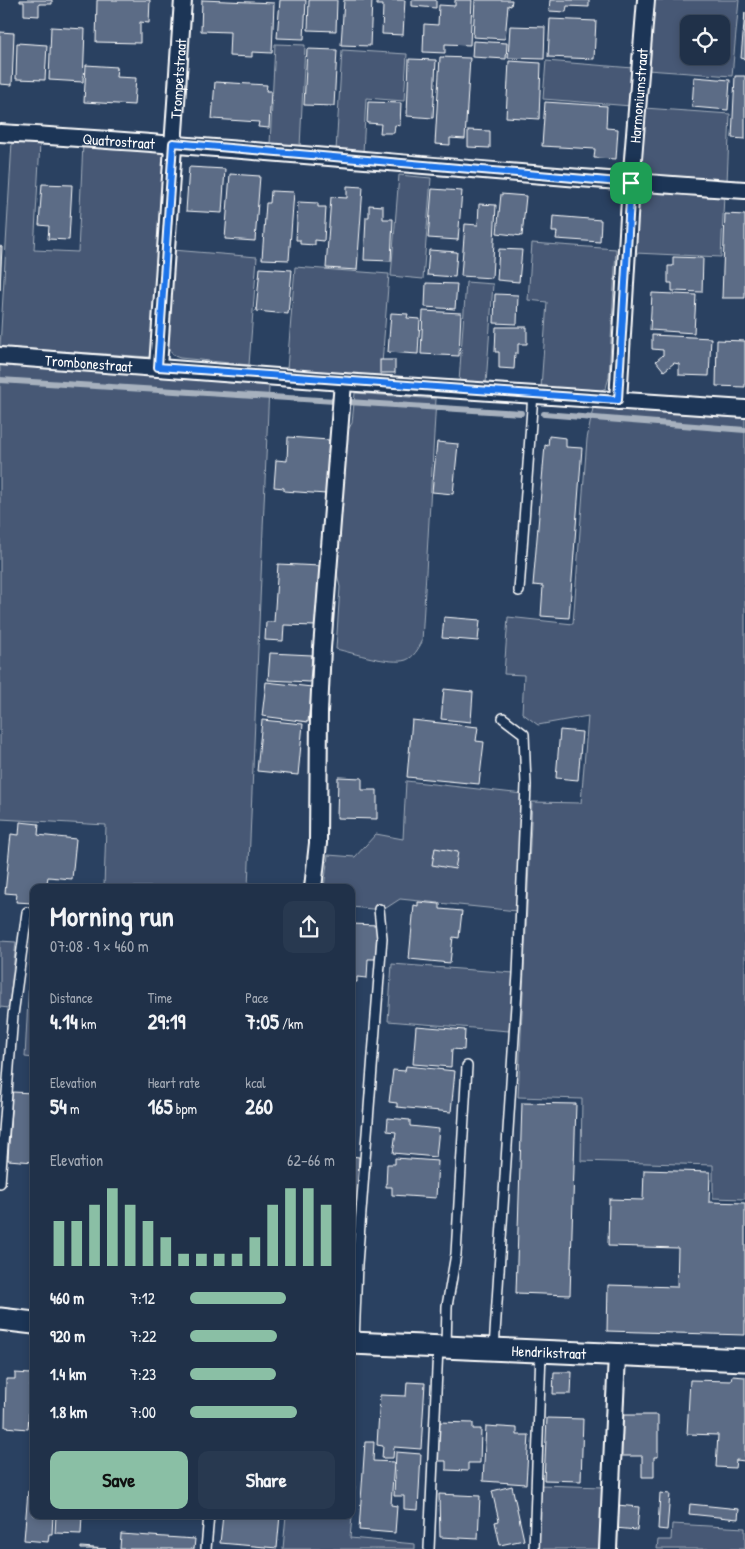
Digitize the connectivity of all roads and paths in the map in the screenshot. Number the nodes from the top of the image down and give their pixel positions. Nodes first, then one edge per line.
1 (183, 0) edge
2 (646, 0) edge
3 (0, 133) edge
4 (173, 143) junction
5 (631, 183) junction
6 (745, 190) edge
7 (0, 356) edge
8 (158, 367) junction
9 (343, 382) junction
10 (533, 394) junction
11 (618, 400) junction
12 (745, 409) edge
13 (519, 591) dead end
14 (503, 718) dead end
15 (313, 884) edge
16 (379, 909) dead end
17 (27, 912) dead end
18 (467, 1066) dead end
19 (0, 1183) edge
20 (355, 1304) edge
21 (0, 1319) edge
22 (30, 1323) edge
23 (355, 1343) edge
24 (442, 1347) junction
25 (494, 1350) junction
26 (540, 1352) junction
27 (618, 1356) junction
28 (745, 1360) edge
29 (208, 1519) edge
30 (206, 1549) edge
31 (429, 1549) edge
32 (534, 1549) edge
33 (608, 1549) edge

1 - 4 street, Trompetstraat
2 - 5 street, Harmoniumstraat
3 - 4 street, Quatrostraat
4 - 5 street, Quatrostraat
4 - 8 street, Trompetstraat
5 - 6 street, Quatrostraat
5 - 11 street, Harmoniumstraat
7 - 8 street, Trombonestraat
8 - 9 street, Trombonestraat
9 - 10 street, Trombonestraat
9 - 15 street
10 - 11 street, Trombonestraat
10 - 13 lane
11 - 12 street, Trombonestraat
14 - 25 lane
16 - 20 lane
17 - 19 lane
18 - 24 lane
21 - 22 street
23 - 24 street, Hendrikstraat
24 - 25 street, Hendrikstraat
24 - 31 lane
25 - 26 street, Hendrikstraat
26 - 27 street, Hendrikstraat
26 - 32 lane
27 - 28 street, Hendrikstraat
27 - 33 street
29 - 30 lane

